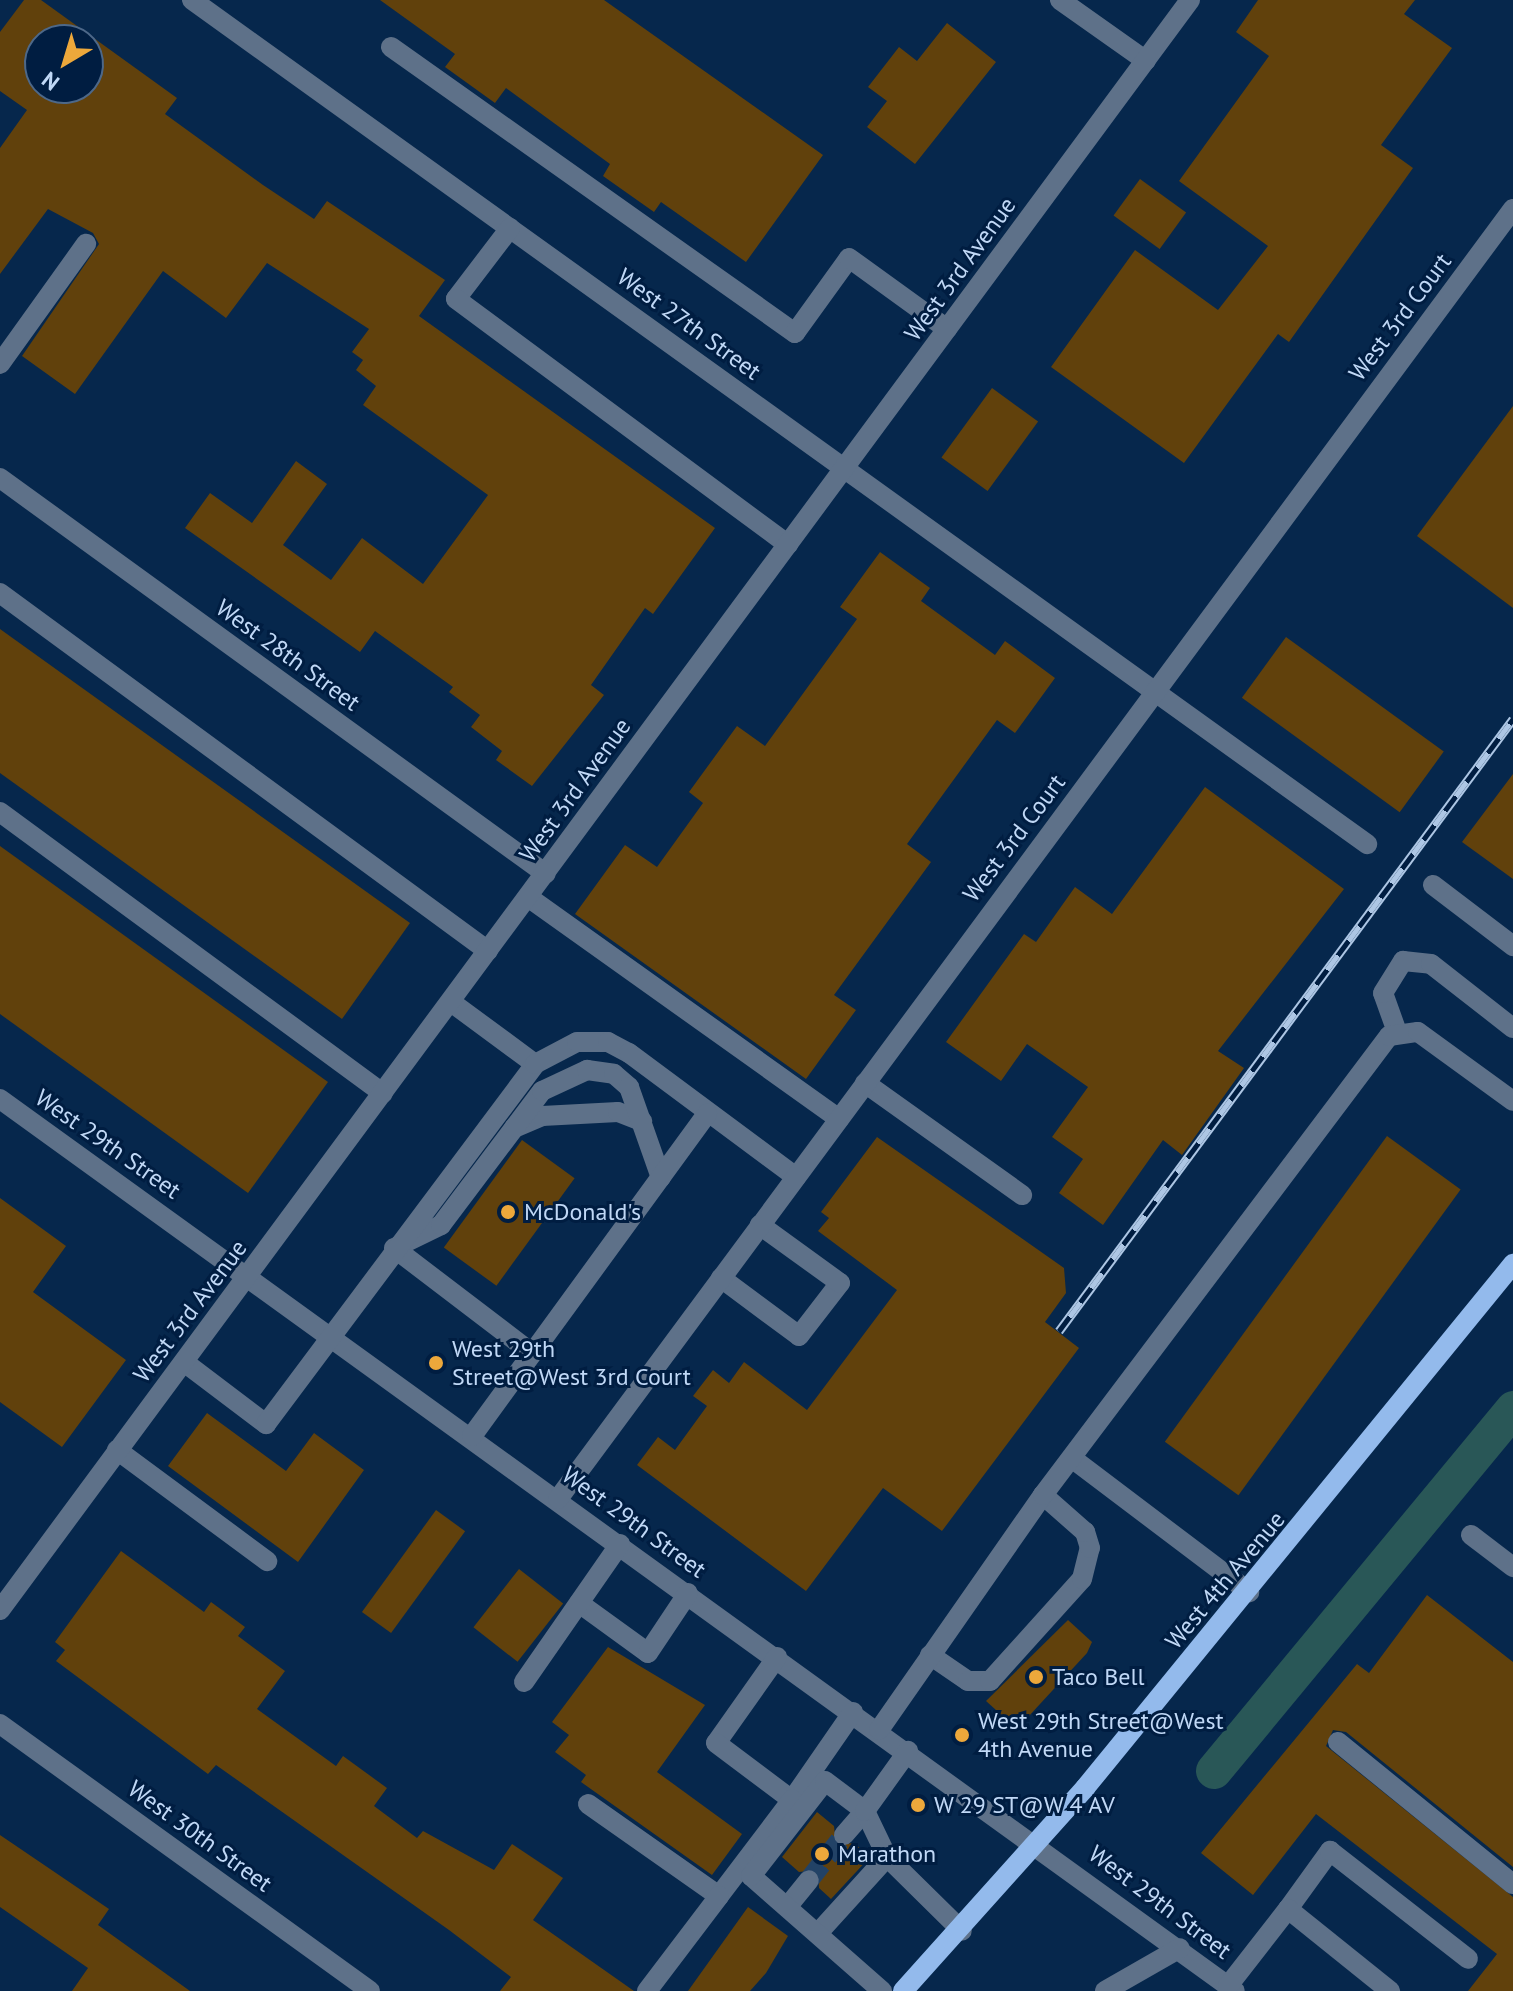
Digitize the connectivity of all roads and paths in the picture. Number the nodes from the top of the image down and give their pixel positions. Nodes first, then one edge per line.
1 (192, 0) edge
2 (1060, 0) edge
3 (1190, 0) edge
4 (391, 47) dead end
5 (1146, 61) junction
6 (1513, 209) edge
7 (510, 228) junction
8 (86, 244) dead end
9 (947, 329) junction
10 (0, 364) edge
11 (844, 468) junction
12 (0, 478) edge
13 (788, 545) junction
14 (0, 593) edge
15 (1156, 691) junction
16 (0, 812) edge
17 (1367, 844) dead end
18 (546, 874) junction
19 (1433, 885) dead end
20 (528, 897) junction
21 (1513, 946) edge
22 (488, 951) junction
23 (451, 1002) junction
24 (1513, 1028) edge
25 (1397, 1032) junction
26 (535, 1064) junction
27 (865, 1083) junction
28 (383, 1093) junction
29 (1512, 1098) edge
30 (0, 1099) edge
31 (707, 1114) junction
32 (839, 1119) junction
33 (642, 1121) junction
34 (511, 1130) junction
35 (796, 1177) junction
36 (661, 1178) junction
37 (1022, 1195) dead end
38 (760, 1225) junction
39 (394, 1248) junction
40 (1513, 1264) edge
41 (249, 1276) junction
42 (721, 1278) junction
43 (329, 1333) junction
44 (532, 1353) junction
45 (184, 1362) junction
46 (472, 1436) junction
47 (117, 1450) junction
48 (1073, 1459) junction
49 (1043, 1495) junction
50 (558, 1499) junction
51 (1471, 1535) dead end
52 (620, 1544) junction
53 (267, 1561) dead end
54 (1513, 1567) edge
55 (1249, 1592) junction
56 (688, 1593) junction
57 (579, 1603) junction
58 (0, 1610) edge
59 (930, 1655) junction
60 (777, 1657) junction
61 (524, 1682) dead end
62 (853, 1712) junction
63 (0, 1724) edge
64 (879, 1730) junction
65 (1338, 1742) dead end
66 (908, 1751) junction
67 (792, 1800) junction
68 (588, 1804) dead end
69 (865, 1811) junction
70 (844, 1835) tunnel mouth
71 (1037, 1842) junction
72 (887, 1857) junction
73 (809, 1880) tunnel mouth
74 (1513, 1884) edge
75 (719, 1896) junction
76 (788, 1906) junction
77 (1288, 1909) junction
78 (962, 1931) junction
79 (819, 1932) junction
80 (1180, 1948) junction
81 (1468, 1959) dead end
82 (1232, 1988) edge
83 (370, 1991) edge
84 (647, 1991) edge
85 (882, 1991) edge
86 (903, 1991) edge
87 (1105, 1991) edge
88 (1390, 1991) edge

1 - 7 street, West 27th Street
2 - 5 street
3 - 5 street, West 3rd Avenue
4 - 9 street
5 - 9 street, West 3rd Avenue
6 - 15 street, West 3rd Court
7 - 11 street, West 27th Street
7 - 13 street
8 - 10 street
9 - 11 street, West 3rd Avenue
11 - 13 street, West 3rd Avenue
11 - 15 street, West 27th Street
12 - 18 street, West 28th Street
13 - 18 street, West 3rd Avenue
14 - 22 street
15 - 17 street, West 27th Street
15 - 27 street, West 3rd Court
16 - 28 street
18 - 20 street, West 3rd Avenue
19 - 21 street
20 - 22 street, West 3rd Avenue
20 - 32 street
22 - 23 street, West 3rd Avenue
23 - 26 street
23 - 28 street, West 3rd Avenue
24 - 25 street
25 - 29 street
25 - 48 street
26 - 31 street
26 - 39 street
27 - 32 street, West 3rd Court
27 - 37 street
28 - 41 street, West 3rd Avenue
30 - 41 street, West 29th Street
31 - 35 street
31 - 36 street
32 - 35 street, West 3rd Court
33 - 34 street
33 - 34 street
33 - 36 street
34 - 39 street
35 - 38 street, West 3rd Court
36 - 44 street
38 - 42 street, West 3rd Court
38 - 42 street
39 - 43 street
39 - 44 street
40 - 55 main road, West 4th Avenue
41 - 43 street, West 29th Street
41 - 45 street, West 3rd Avenue
42 - 50 street, West 3rd Court
43 - 45 street
43 - 46 street, West 29th Street
44 - 46 street
45 - 47 street, West 3rd Avenue
46 - 50 street, West 29th Street
47 - 53 street
47 - 58 street, West 3rd Avenue
48 - 49 street
48 - 55 street
49 - 59 street
49 - 59 street
50 - 52 street, West 29th Street
51 - 54 street
52 - 56 street, West 29th Street
52 - 57 street
55 - 71 main road, West 4th Avenue
56 - 57 street
56 - 60 street, West 29th Street
57 - 61 street
59 - 64 street
60 - 62 street, West 29th Street
60 - 67 street
62 - 64 street, West 29th Street
62 - 67 street
63 - 83 street, West 30th Street
64 - 66 street, West 29th Street
65 - 74 street
66 - 69 street
66 - 71 street, West 29th Street
67 - 75 street
68 - 75 street
69 - 70 street
69 - 72 street
69 - 76 street
71 - 78 main road, West 4th Avenue
71 - 80 street, West 29th Street
72 - 78 street
72 - 79 street
73 - 76 street
75 - 84 street
76 - 79 street
77 - 81 street
77 - 82 street
77 - 88 street
78 - 86 main road, West 4th Avenue
79 - 85 street
80 - 82 street, West 29th Street
80 - 87 street

